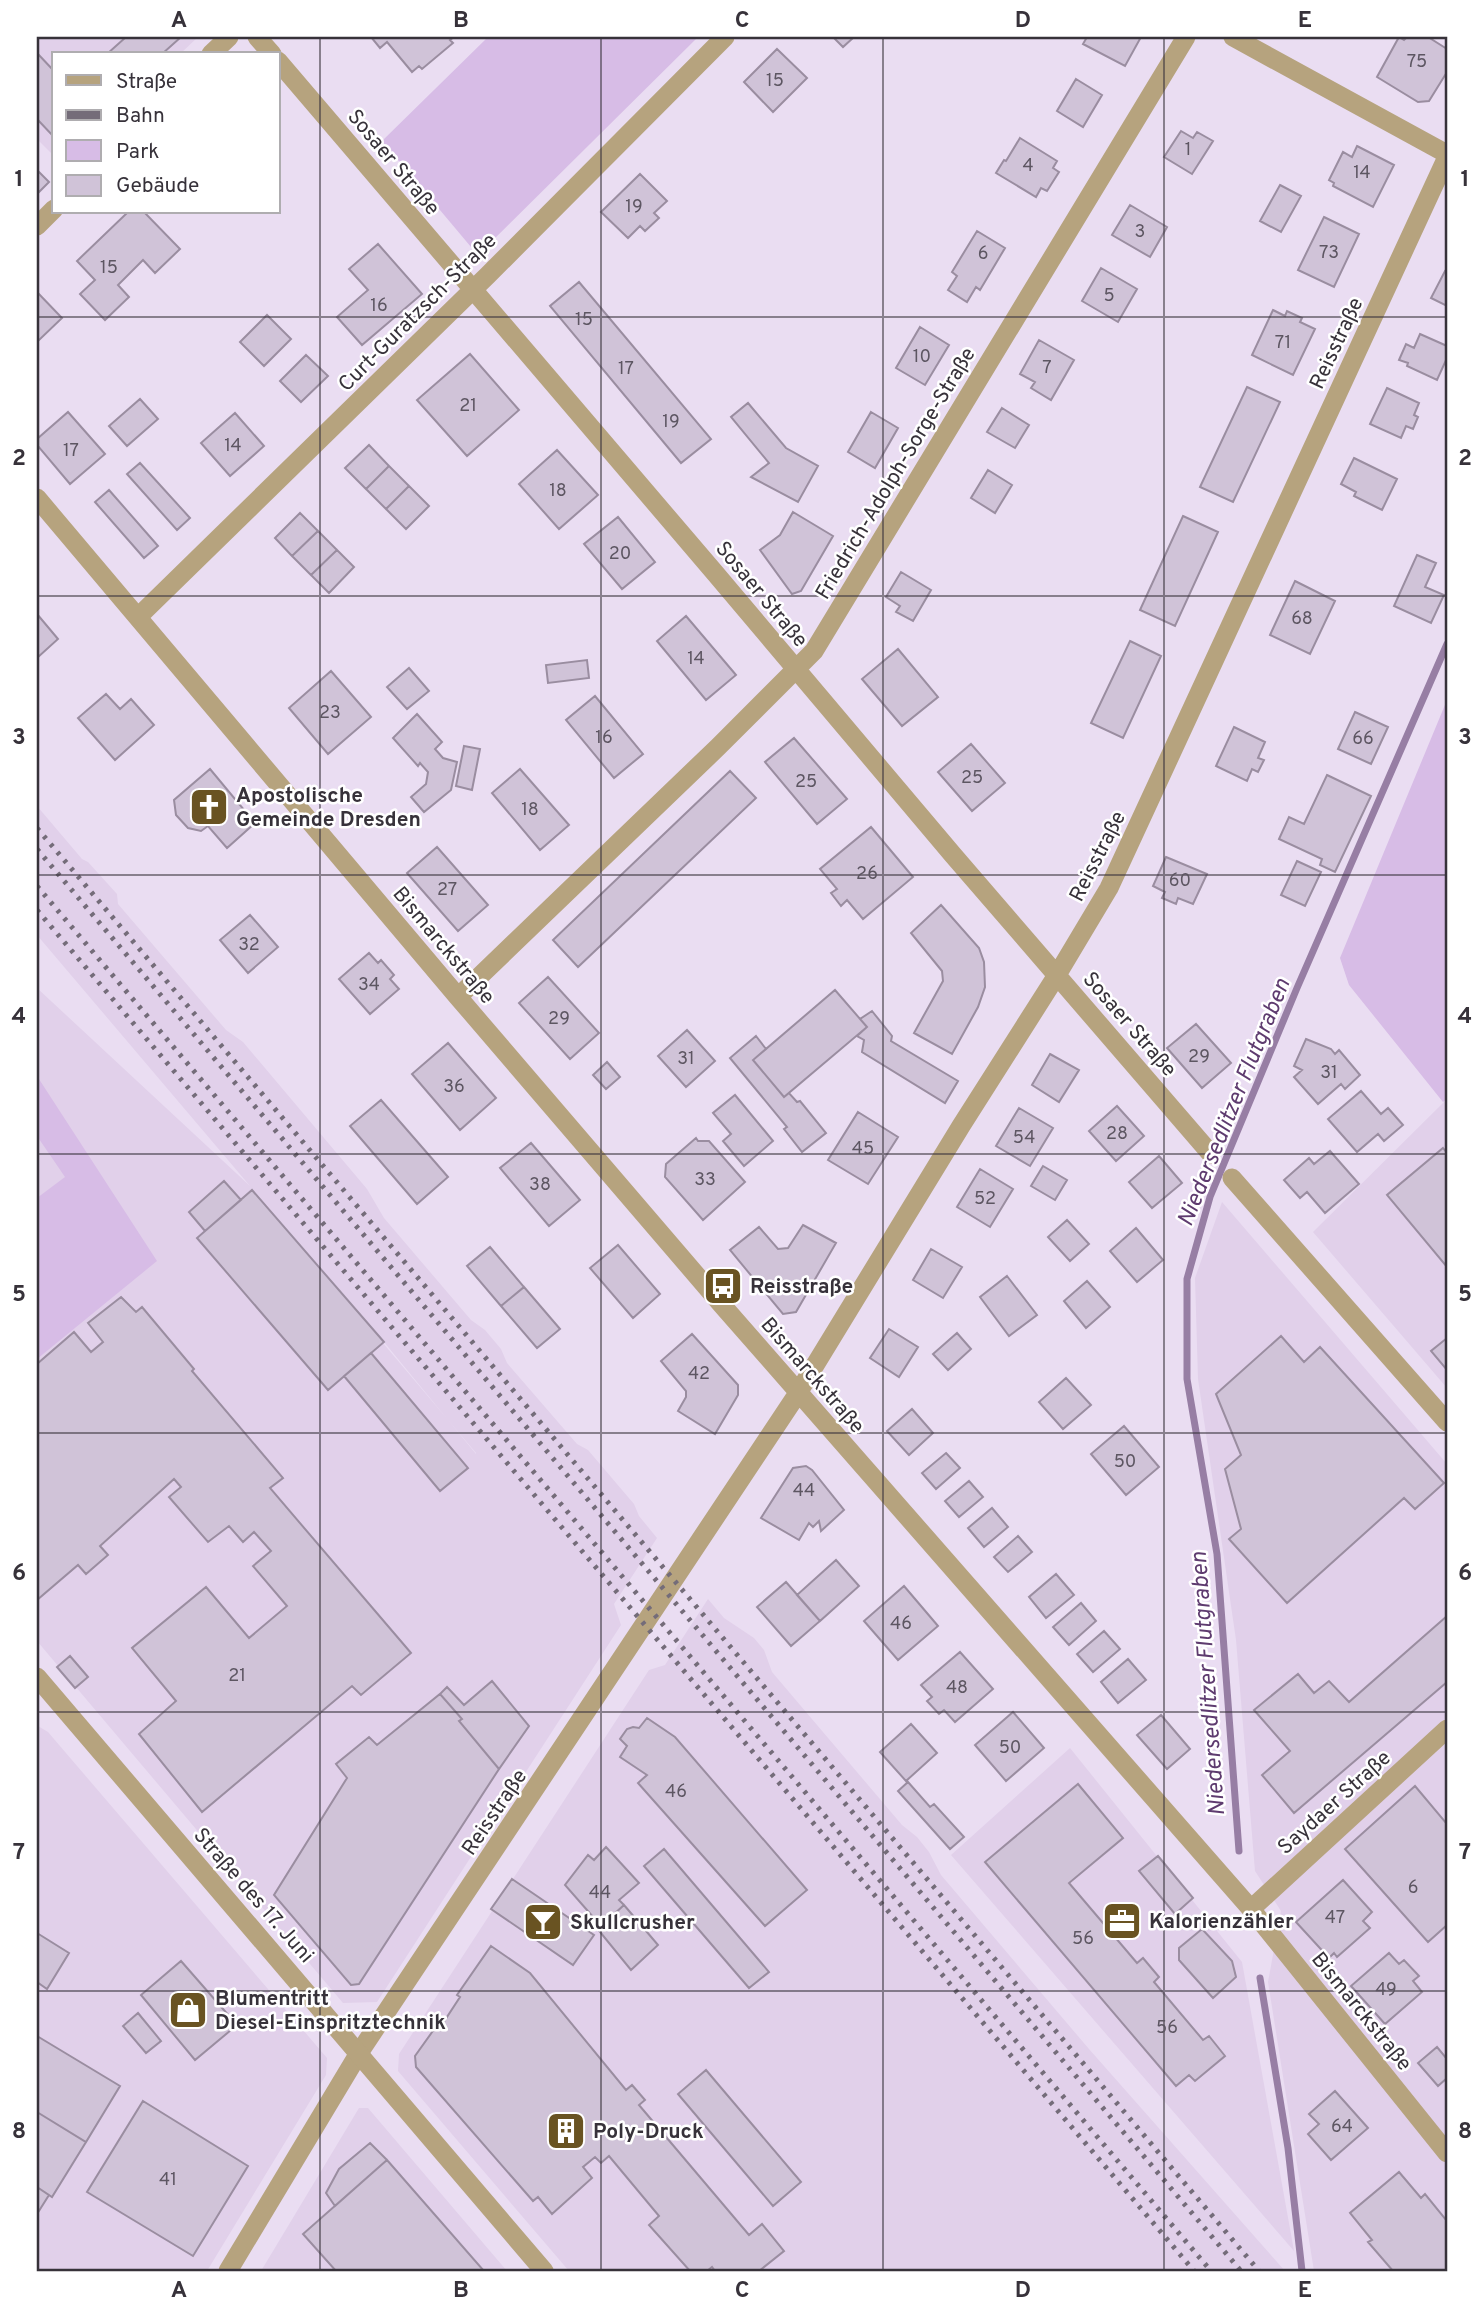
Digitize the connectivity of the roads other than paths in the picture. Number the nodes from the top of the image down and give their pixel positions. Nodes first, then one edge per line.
1 (229, 37) edge
2 (257, 37) edge
3 (725, 37) edge
4 (1186, 37) edge
5 (1233, 37) edge
6 (213, 52) edge
7 (270, 52) edge
8 (280, 63) edge
9 (1447, 156) edge
10 (52, 211) edge
11 (37, 226) edge
12 (472, 290) junction
13 (37, 498) edge
14 (138, 617) junction
15 (796, 671) junction
16 (1057, 975) junction
17 (457, 997) junction
18 (1212, 1154) dead end
19 (1232, 1178) dead end
20 (798, 1393) junction
21 (1447, 1422) edge
22 (37, 1677) edge
23 (1447, 1729) edge
24 (1251, 1909) junction
25 (359, 2053) junction
26 (1447, 2152) edge
27 (228, 2271) edge
28 (544, 2271) edge

1 - 6 street
2 - 7 street
3 - 12 street, Curt-Guratzsch-Straße
4 - 15 street, Friedrich-Adolph-Sorge-Straße
5 - 9 street
8 - 12 street, Sosaer Straße
9 - 16 street, Reisstraße
10 - 11 street
12 - 14 street, Curt-Guratzsch-Straße
12 - 15 street, Sosaer Straße
13 - 14 street, Bismarckstraße
14 - 17 street, Bismarckstraße
15 - 16 street, Sosaer Straße
15 - 17 street, Friedrich-Adolph-Sorge-Straße
16 - 18 street, Sosaer Straße
16 - 20 street, Reisstraße
17 - 20 street, Bismarckstraße
19 - 21 street
20 - 24 street, Bismarckstraße
20 - 25 street, Reisstraße
22 - 25 street, Straße des 17. Juni
23 - 24 street, Saydaer Straße
24 - 26 street, Bismarckstraße
25 - 27 street, Reisstraße
25 - 28 street, Straße des 17. Juni

